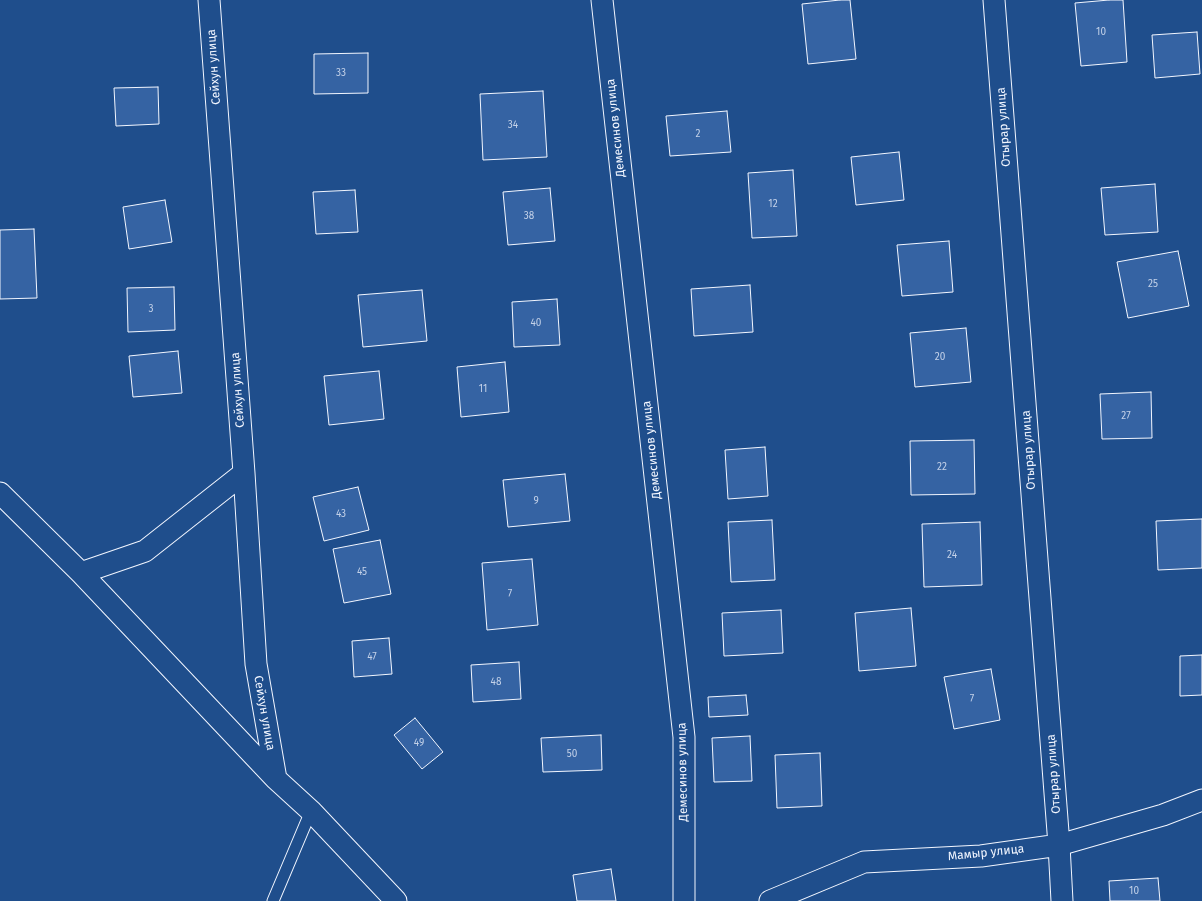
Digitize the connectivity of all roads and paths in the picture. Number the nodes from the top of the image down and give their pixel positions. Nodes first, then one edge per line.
1 (209, 0) edge
2 (602, 0) edge
3 (994, 0) edge
4 (244, 473) junction
5 (0, 493) edge
6 (81, 573) junction
7 (276, 779) junction
8 (1202, 800) edge
9 (311, 811) junction
10 (1059, 845) junction
11 (273, 901) edge
12 (396, 901) edge
13 (684, 901) edge
14 (770, 901) edge
15 (1062, 901) edge

1 - 4 street, Сейхун улица
2 - 13 street, Демесинов улица
3 - 10 street, Отырар улица
4 - 6 street
4 - 7 street, Сейхун улица
5 - 6 street
6 - 7 street
7 - 9 street
8 - 10 street, Мамыр улица
9 - 11 lane
9 - 12 street
10 - 14 street, Мамыр улица
10 - 15 street, Отырар улица

